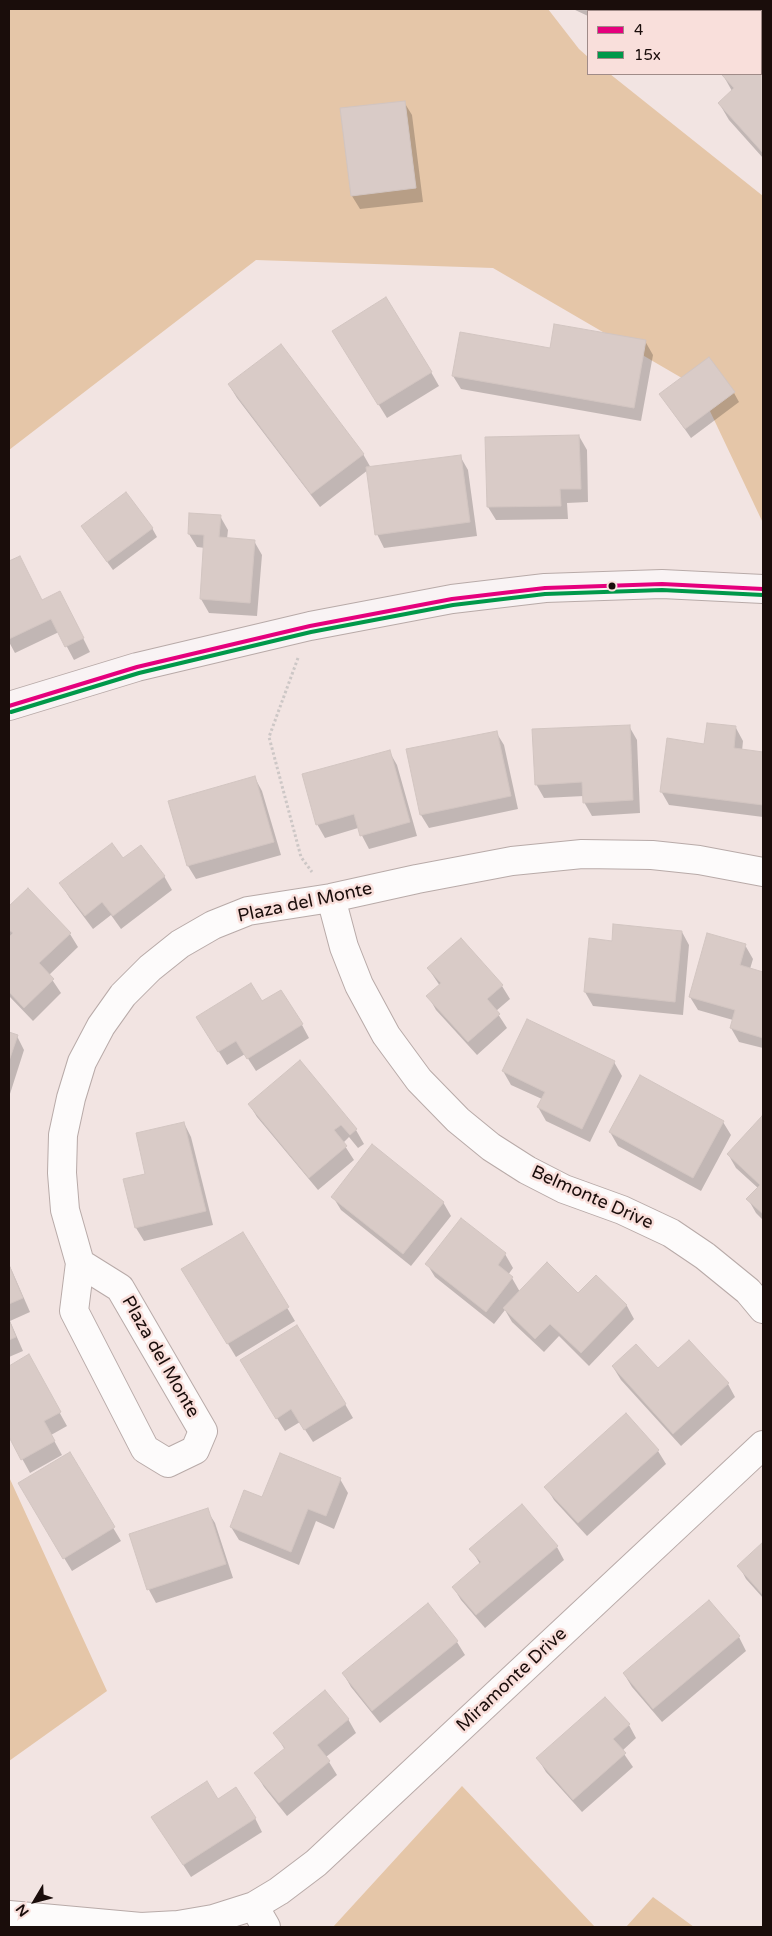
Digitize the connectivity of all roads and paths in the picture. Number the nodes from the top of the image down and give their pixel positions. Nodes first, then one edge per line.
1 (763, 589) edge
2 (310, 626) junction
3 (9, 706) edge
4 (763, 872) edge
5 (331, 898) junction
6 (80, 1263) junction
7 (763, 1309) edge
8 (763, 1445) edge
9 (260, 1917) edge
10 (16, 1919) edge

1 - 2 main road
2 - 3 main road
2 - 5 path
4 - 5 street, Plaza del Monte
5 - 6 street, Plaza del Monte
5 - 7 street, Belmonte Drive
6 - 6 street, Plaza del Monte
8 - 9 street, Miramonte Drive
9 - 10 street, Miramonte Drive

